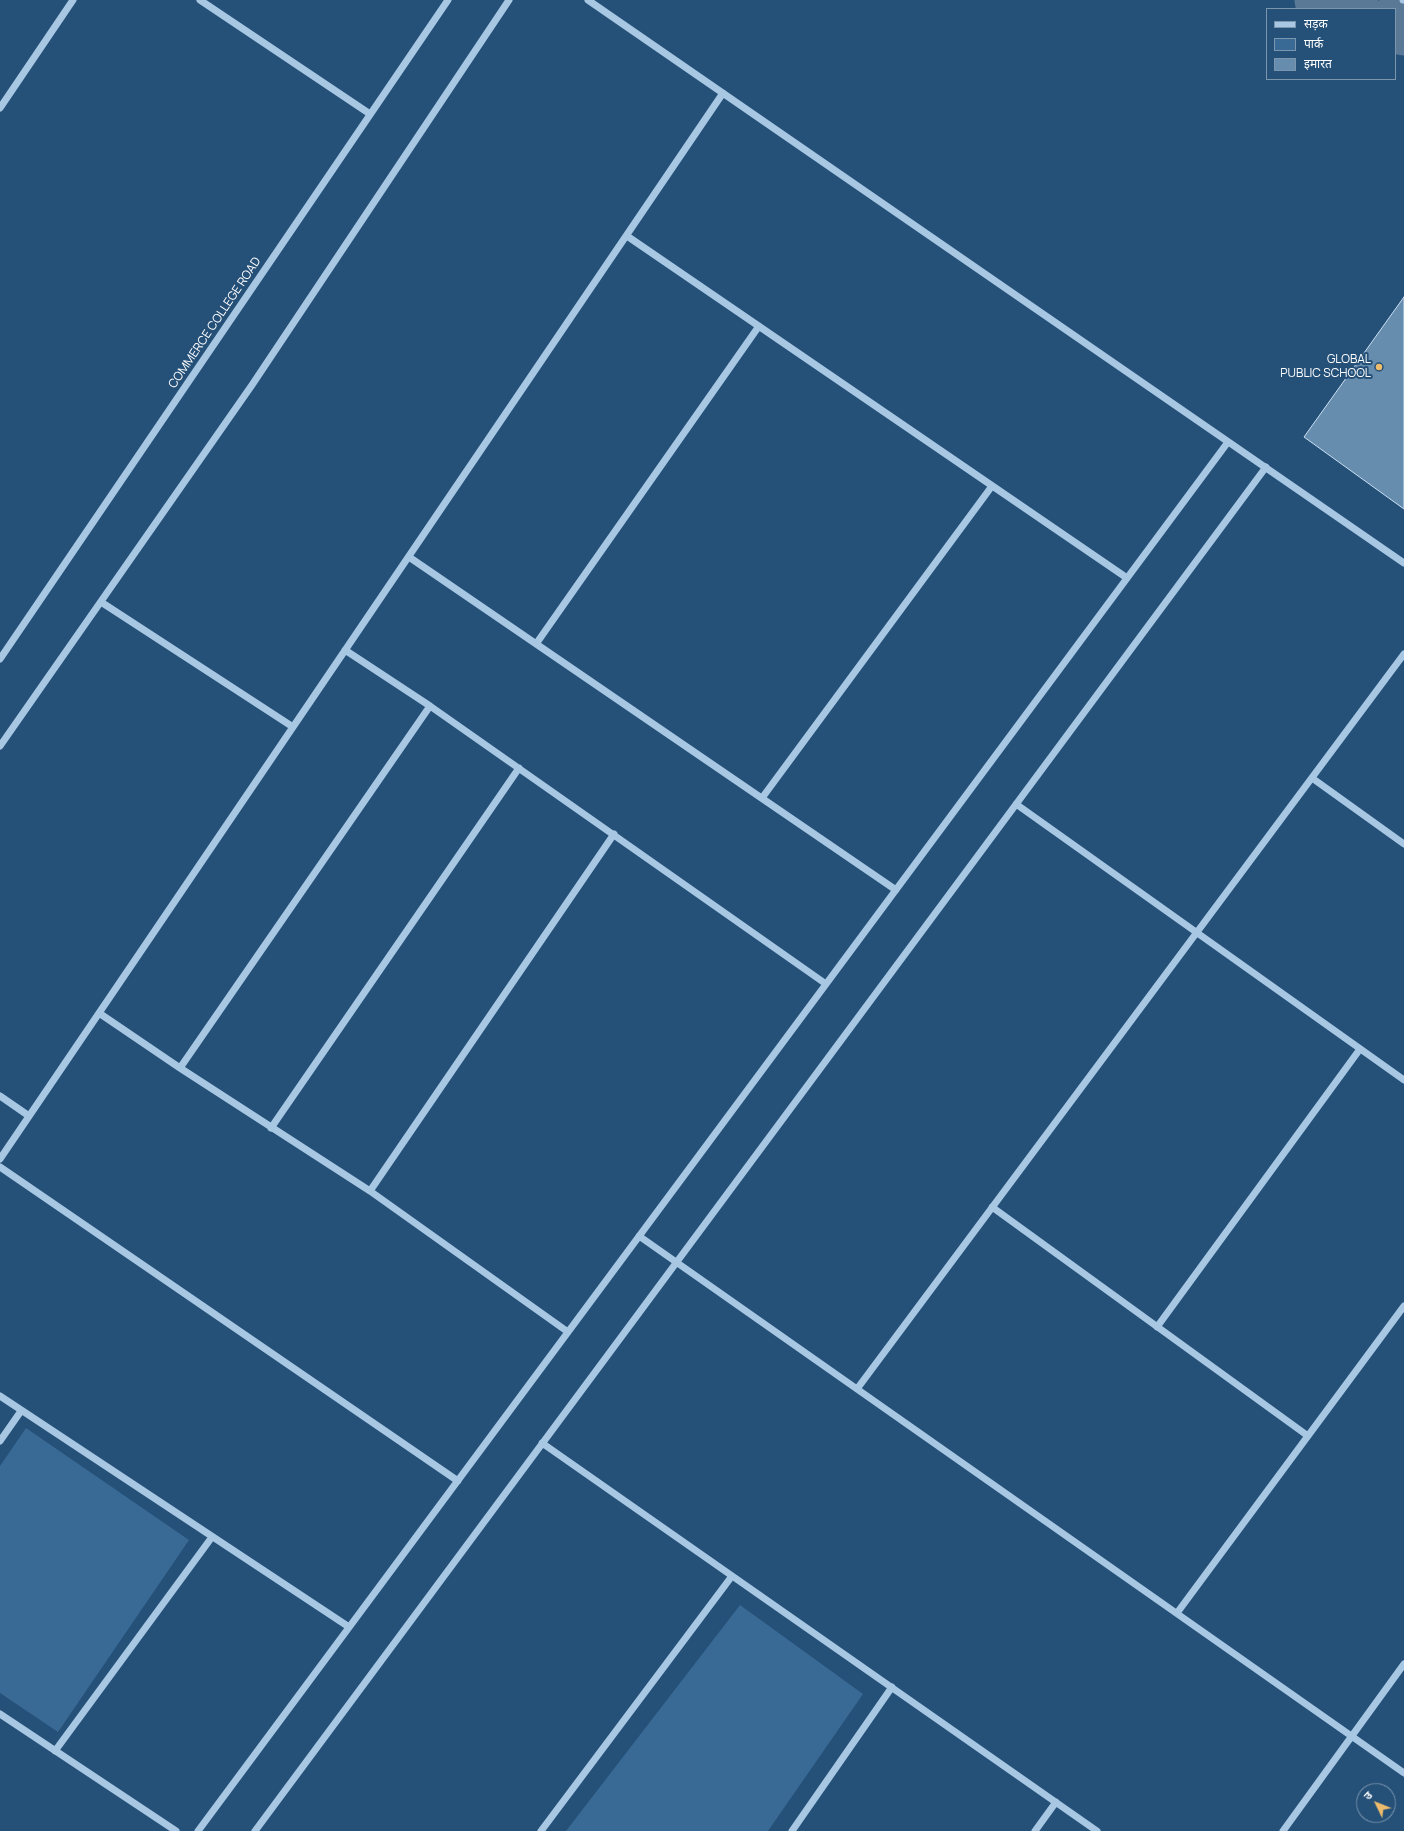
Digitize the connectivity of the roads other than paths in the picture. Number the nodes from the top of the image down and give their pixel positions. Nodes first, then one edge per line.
1 (73, 0) edge
2 (200, 0) edge
3 (448, 0) edge
4 (509, 0) edge
5 (588, 0) edge
6 (723, 93) junction
7 (0, 108) edge
8 (370, 114) junction
9 (627, 236) junction
10 (759, 326) junction
11 (1228, 442) junction
12 (1266, 467) junction
13 (992, 486) junction
14 (408, 557) junction
15 (1404, 563) edge
16 (1127, 578) junction
17 (101, 602) junction
18 (536, 644) junction
19 (345, 650) junction
20 (1404, 654) edge
21 (0, 659) edge
22 (430, 706) junction
23 (293, 727) junction
24 (0, 746) edge
25 (519, 768) junction
26 (1312, 778) junction
27 (762, 798) junction
28 (1016, 804) junction
29 (614, 834) junction
30 (1404, 844) edge
31 (896, 890) junction
32 (1197, 932) junction
33 (826, 984) junction
34 (99, 1013) junction
35 (1360, 1049) junction
36 (180, 1068) junction
37 (1404, 1080) edge
38 (0, 1096) edge
39 (29, 1116) junction
40 (271, 1128) junction
41 (0, 1159) edge
42 (0, 1167) edge
43 (370, 1191) junction
44 (992, 1207) junction
45 (639, 1236) junction
46 (677, 1262) junction
47 (1404, 1306) edge
48 (1157, 1327) junction
49 (568, 1332) junction
50 (857, 1389) junction
51 (0, 1396) edge
52 (22, 1411) junction
53 (1308, 1436) junction
54 (0, 1441) edge
55 (542, 1443) junction
56 (458, 1481) junction
57 (212, 1537) junction
58 (732, 1576) junction
59 (1177, 1613) junction
60 (349, 1627) junction
61 (1404, 1664) edge
62 (892, 1687) junction
63 (0, 1714) edge
64 (1352, 1736) junction
65 (55, 1751) junction
66 (1404, 1773) edge
67 (1056, 1802) junction
68 (176, 1831) edge
69 (198, 1831) edge
70 (255, 1831) edge
71 (540, 1831) edge
72 (792, 1831) edge
73 (1034, 1831) edge
74 (1098, 1831) edge
75 (1283, 1831) edge

1 - 7 street
2 - 8 street
3 - 8 street, COMMERCE COLLEGE ROAD
4 - 17 street
5 - 6 street
6 - 9 street
6 - 11 street
8 - 21 street, COMMERCE COLLEGE ROAD
9 - 10 street
9 - 14 street
10 - 13 street
10 - 18 street
11 - 12 street
11 - 16 street
12 - 15 street
12 - 28 street
13 - 16 street
13 - 27 street
14 - 18 street
14 - 19 street
16 - 31 street
17 - 23 street
17 - 24 street
18 - 27 street
19 - 22 street
19 - 23 street
20 - 26 street
22 - 25 street
22 - 36 street
23 - 34 street
25 - 29 street
25 - 40 street
26 - 30 street
26 - 32 street
27 - 31 street
28 - 32 street
28 - 46 street
29 - 33 street
29 - 43 street
31 - 33 street
32 - 35 street
32 - 44 street
33 - 45 street
34 - 36 street
34 - 39 street
35 - 37 street
35 - 48 street
36 - 40 street
38 - 39 street
39 - 41 street
40 - 43 street
42 - 56 street
43 - 49 street
44 - 48 street
44 - 50 street
45 - 46 street
45 - 49 street
46 - 50 street
46 - 55 street
47 - 53 street
48 - 53 street
49 - 56 street
50 - 59 street
51 - 52 street
52 - 54 street
52 - 57 street
53 - 59 street
55 - 58 street
55 - 70 street
56 - 60 street
57 - 60 street
57 - 65 street
58 - 62 street
58 - 71 street
59 - 64 street
60 - 69 street
61 - 64 street
62 - 67 street
62 - 72 street
63 - 65 street
64 - 66 street
64 - 75 street
65 - 68 street
67 - 73 street
67 - 74 street

